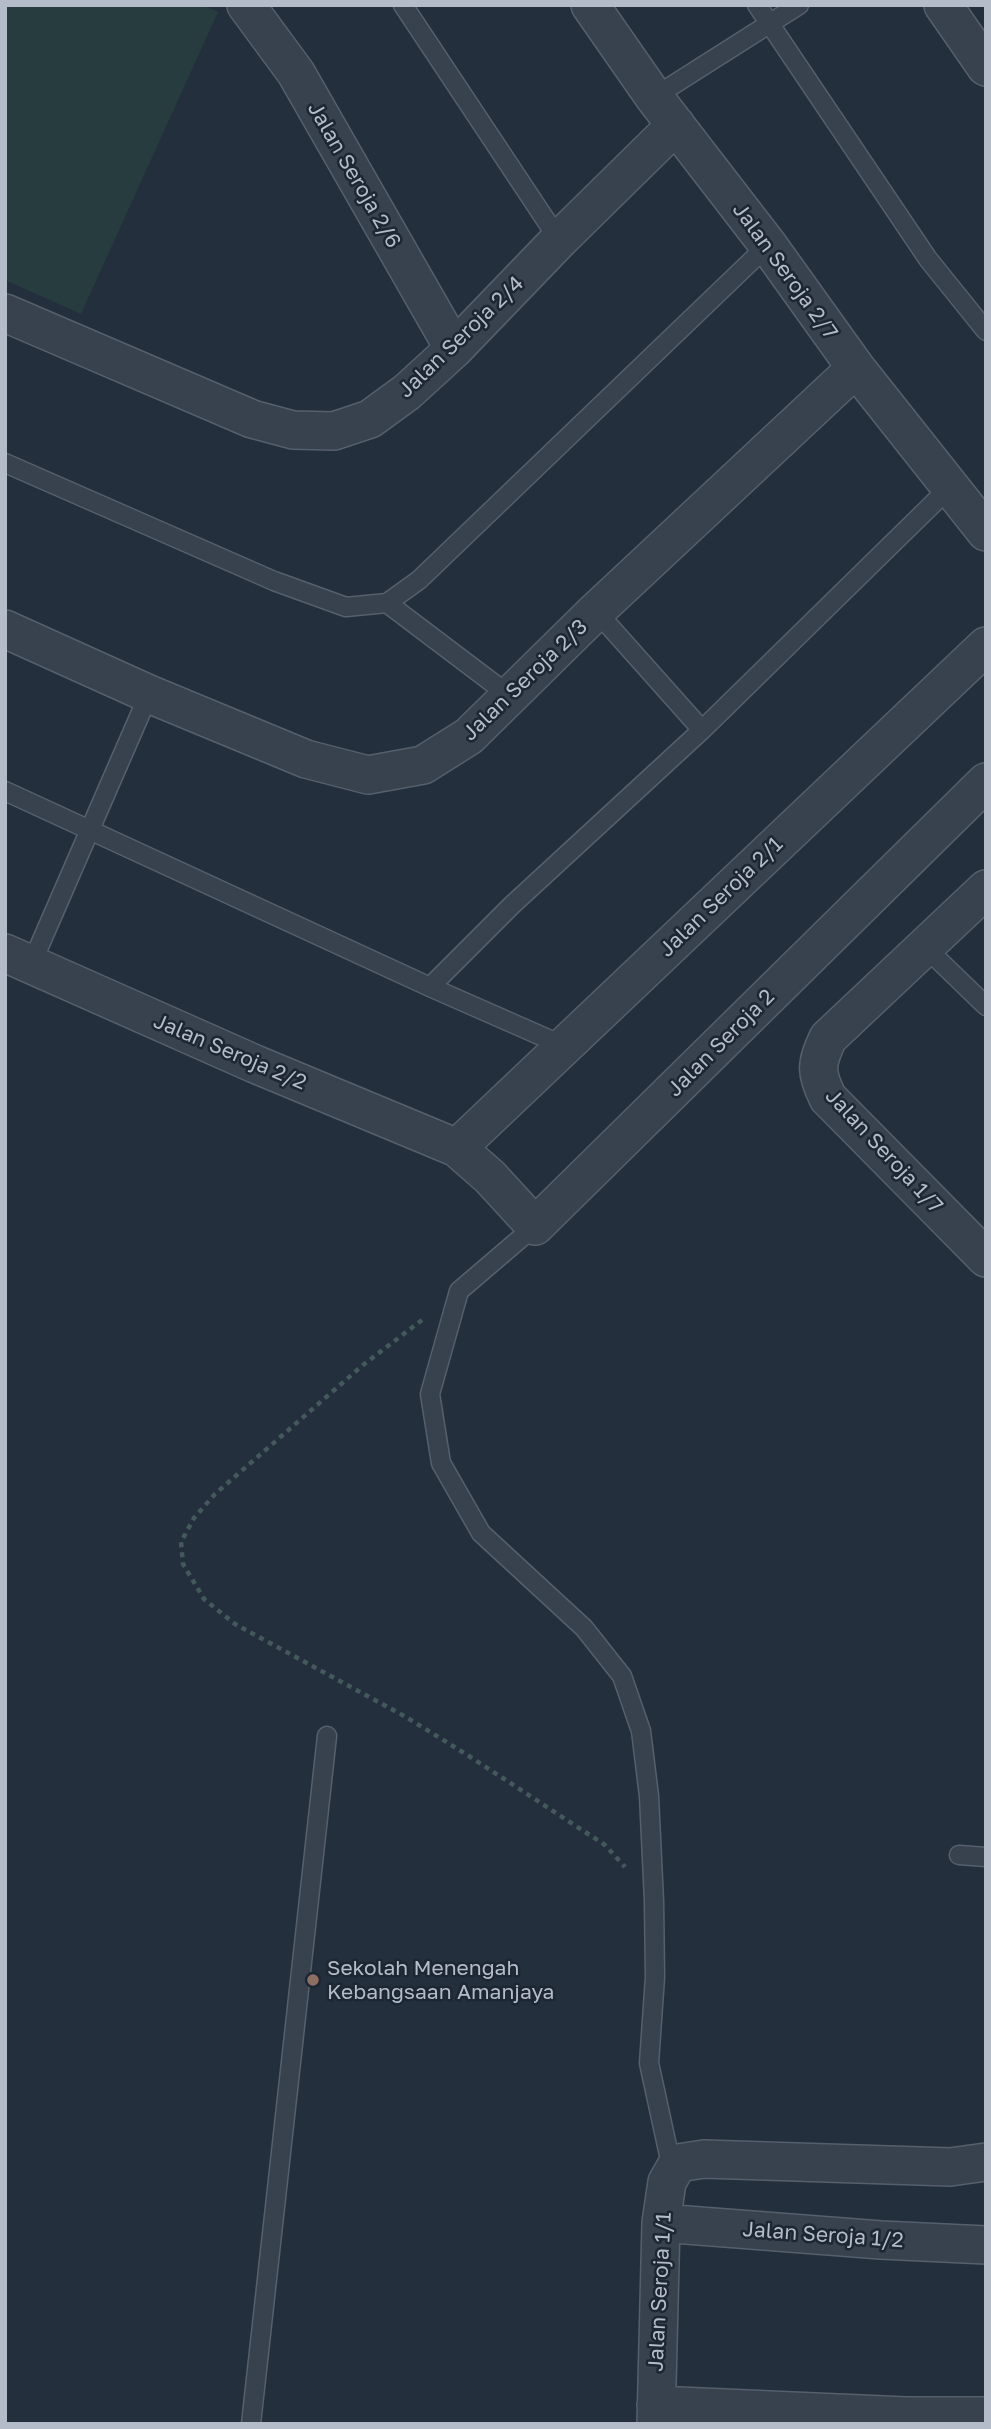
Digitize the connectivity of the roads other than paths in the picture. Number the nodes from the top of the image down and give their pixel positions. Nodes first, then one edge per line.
1 (246, 5) edge
2 (404, 5) edge
3 (590, 5) edge
4 (757, 5) edge
5 (799, 5) edge
6 (943, 5) edge
7 (768, 26) junction
8 (986, 66) edge
9 (665, 111) junction
10 (559, 240) junction
11 (768, 245) junction
12 (5, 313) edge
13 (986, 331) edge
14 (454, 349) junction
15 (856, 368) junction
16 (5, 463) edge
17 (949, 488) junction
18 (986, 532) edge
19 (387, 603) junction
20 (596, 611) junction
21 (5, 629) edge
22 (986, 646) edge
23 (149, 694) junction
24 (510, 696) junction
25 (702, 730) junction
26 (986, 782) edge
27 (5, 791) edge
28 (91, 830) junction
29 (986, 889) edge
30 (925, 947) junction
31 (18, 959) edge
32 (430, 987) junction
33 (986, 1006) edge
34 (564, 1046) junction
35 (457, 1148) junction
36 (535, 1226) junction
37 (986, 1258) edge
38 (327, 1736) dead end
39 (958, 1855) dead end
40 (986, 1857) edge
41 (986, 2162) edge
42 (676, 2168) junction
43 (661, 2224) junction
44 (986, 2245) edge
45 (656, 2414) edge
46 (986, 2416) edge
47 (251, 2424) edge

1 - 14 street, Jalan Seroja 2/6
2 - 10 lane
3 - 9 street, Jalan Seroja 2/7
4 - 7 lane
5 - 7 lane
6 - 8 street
7 - 9 lane
7 - 13 lane
9 - 10 street, Jalan Seroja 2/4
9 - 11 street, Jalan Seroja 2/7
10 - 14 street, Jalan Seroja 2/4
11 - 15 street, Jalan Seroja 2/7
11 - 19 lane
12 - 14 street, Jalan Seroja 2/4
15 - 17 street, Jalan Seroja 2/7
15 - 20 street, Jalan Seroja 2/3
16 - 19 lane
17 - 18 street, Jalan Seroja 2/7
17 - 25 lane
19 - 24 lane
20 - 24 street, Jalan Seroja 2/3
20 - 25 lane
21 - 23 street, Jalan Seroja 2/3
22 - 34 street, Jalan Seroja 2/1
23 - 24 street, Jalan Seroja 2/3
23 - 28 lane
25 - 32 lane
26 - 36 street, Jalan Seroja 2
27 - 28 lane
28 - 31 lane
28 - 32 lane
29 - 30 street, Jalan Seroja 1/7
30 - 33 lane
30 - 37 street, Jalan Seroja 1/7
31 - 35 street, Jalan Seroja 2/2
32 - 34 lane
34 - 35 street, Jalan Seroja 2/1
35 - 36 street
36 - 42 lane
38 - 47 lane
39 - 40 lane
41 - 42 street
42 - 43 street, Jalan Seroja 1/1
43 - 44 street, Jalan Seroja 1/2
43 - 45 street, Jalan Seroja 1/1
45 - 46 street

